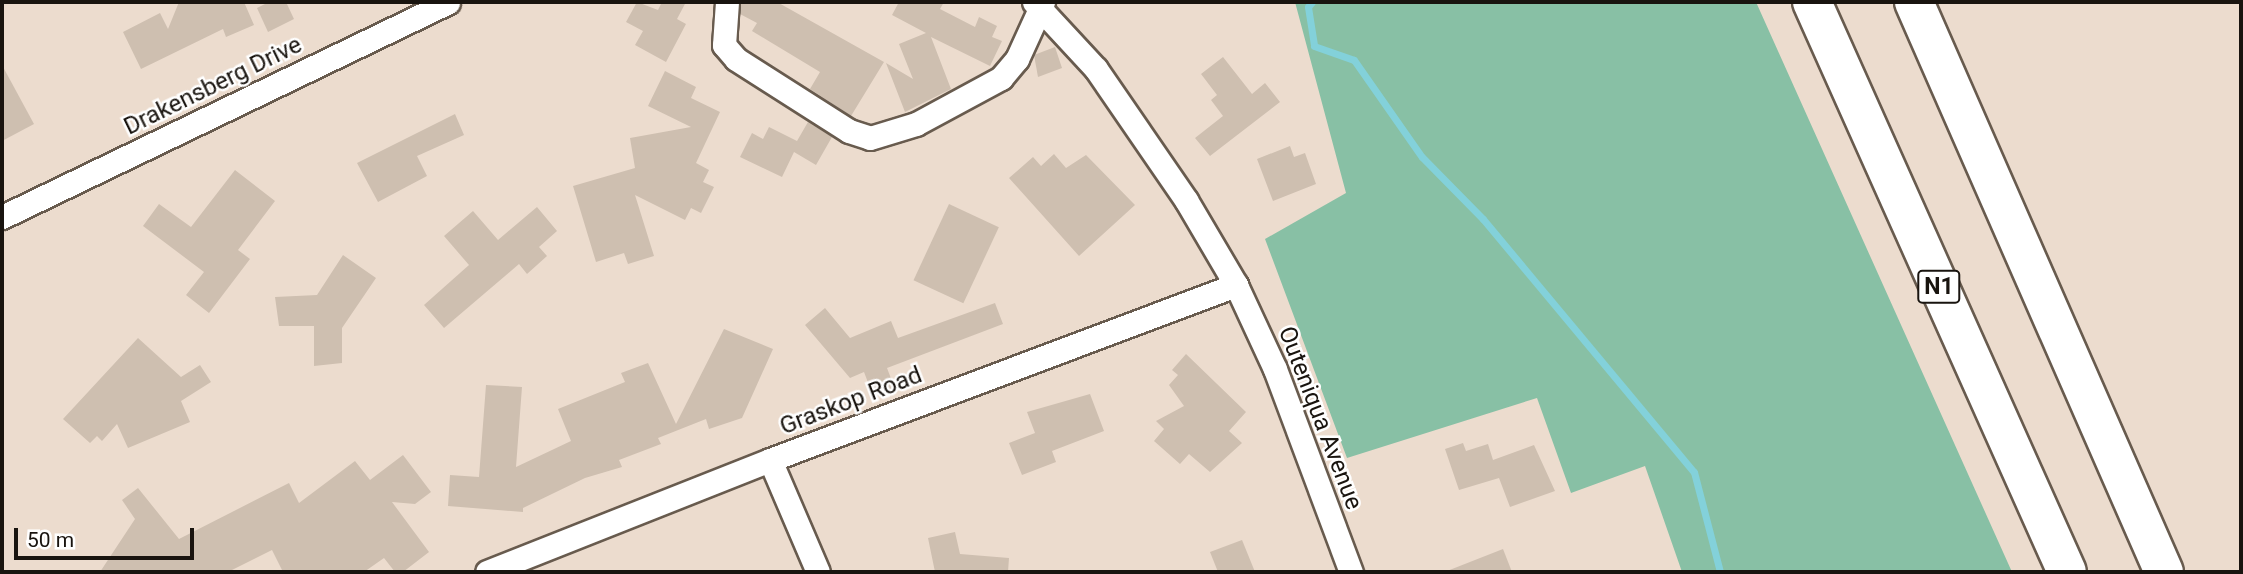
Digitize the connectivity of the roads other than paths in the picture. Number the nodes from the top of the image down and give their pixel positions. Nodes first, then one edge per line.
1 (448, 2) edge
2 (727, 2) edge
3 (1812, 2) edge
4 (1914, 2) edge
5 (1040, 5) edge
6 (2, 217) edge
7 (1236, 285) junction
8 (769, 460) junction
9 (487, 572) edge
10 (818, 572) edge
11 (1351, 572) edge
12 (2067, 572) edge
13 (2164, 572) edge

1 - 6 street, Drakensberg Drive
2 - 5 street
3 - 12 highway, N1
4 - 13 highway
5 - 7 street, Outeniqua Avenue
7 - 8 street, Graskop Road
7 - 11 street, Outeniqua Avenue
8 - 9 street, Graskop Road
8 - 10 street

